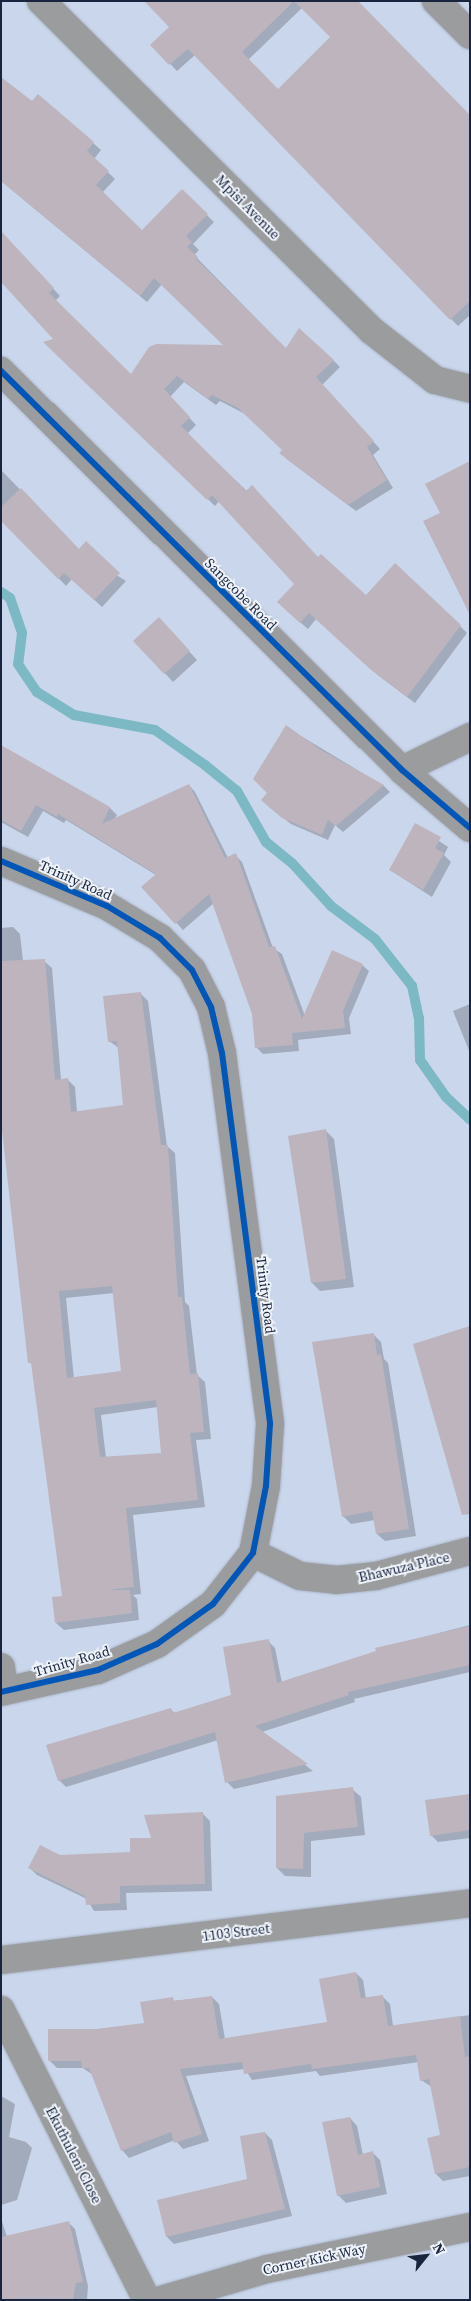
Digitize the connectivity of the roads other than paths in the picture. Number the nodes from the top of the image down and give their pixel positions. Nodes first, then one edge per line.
1 (41, 1) edge
2 (436, 1) edge
3 (470, 35) edge
4 (1, 371) edge
5 (470, 389) edge
6 (470, 737) edge
7 (402, 770) junction
8 (470, 828) edge
9 (1, 862) edge
10 (470, 1551) edge
11 (253, 1553) junction
12 (2, 1683) edge
13 (470, 1903) edge
14 (1, 1960) edge
15 (1, 2010) edge
16 (470, 2227) edge
17 (147, 2300) edge
18 (161, 2300) edge

1 - 5 street, Mpisi Avenue
2 - 3 street
4 - 7 street, Sangcobe Road
6 - 7 street
7 - 8 street, Sangcobe Road
9 - 11 street, Trinity Road
10 - 11 street, Bhawuza Place
11 - 12 street, Trinity Road
13 - 14 street, 1103 Street
15 - 17 street, Ekuthuleni Close
16 - 18 street, Corner Kick Way

